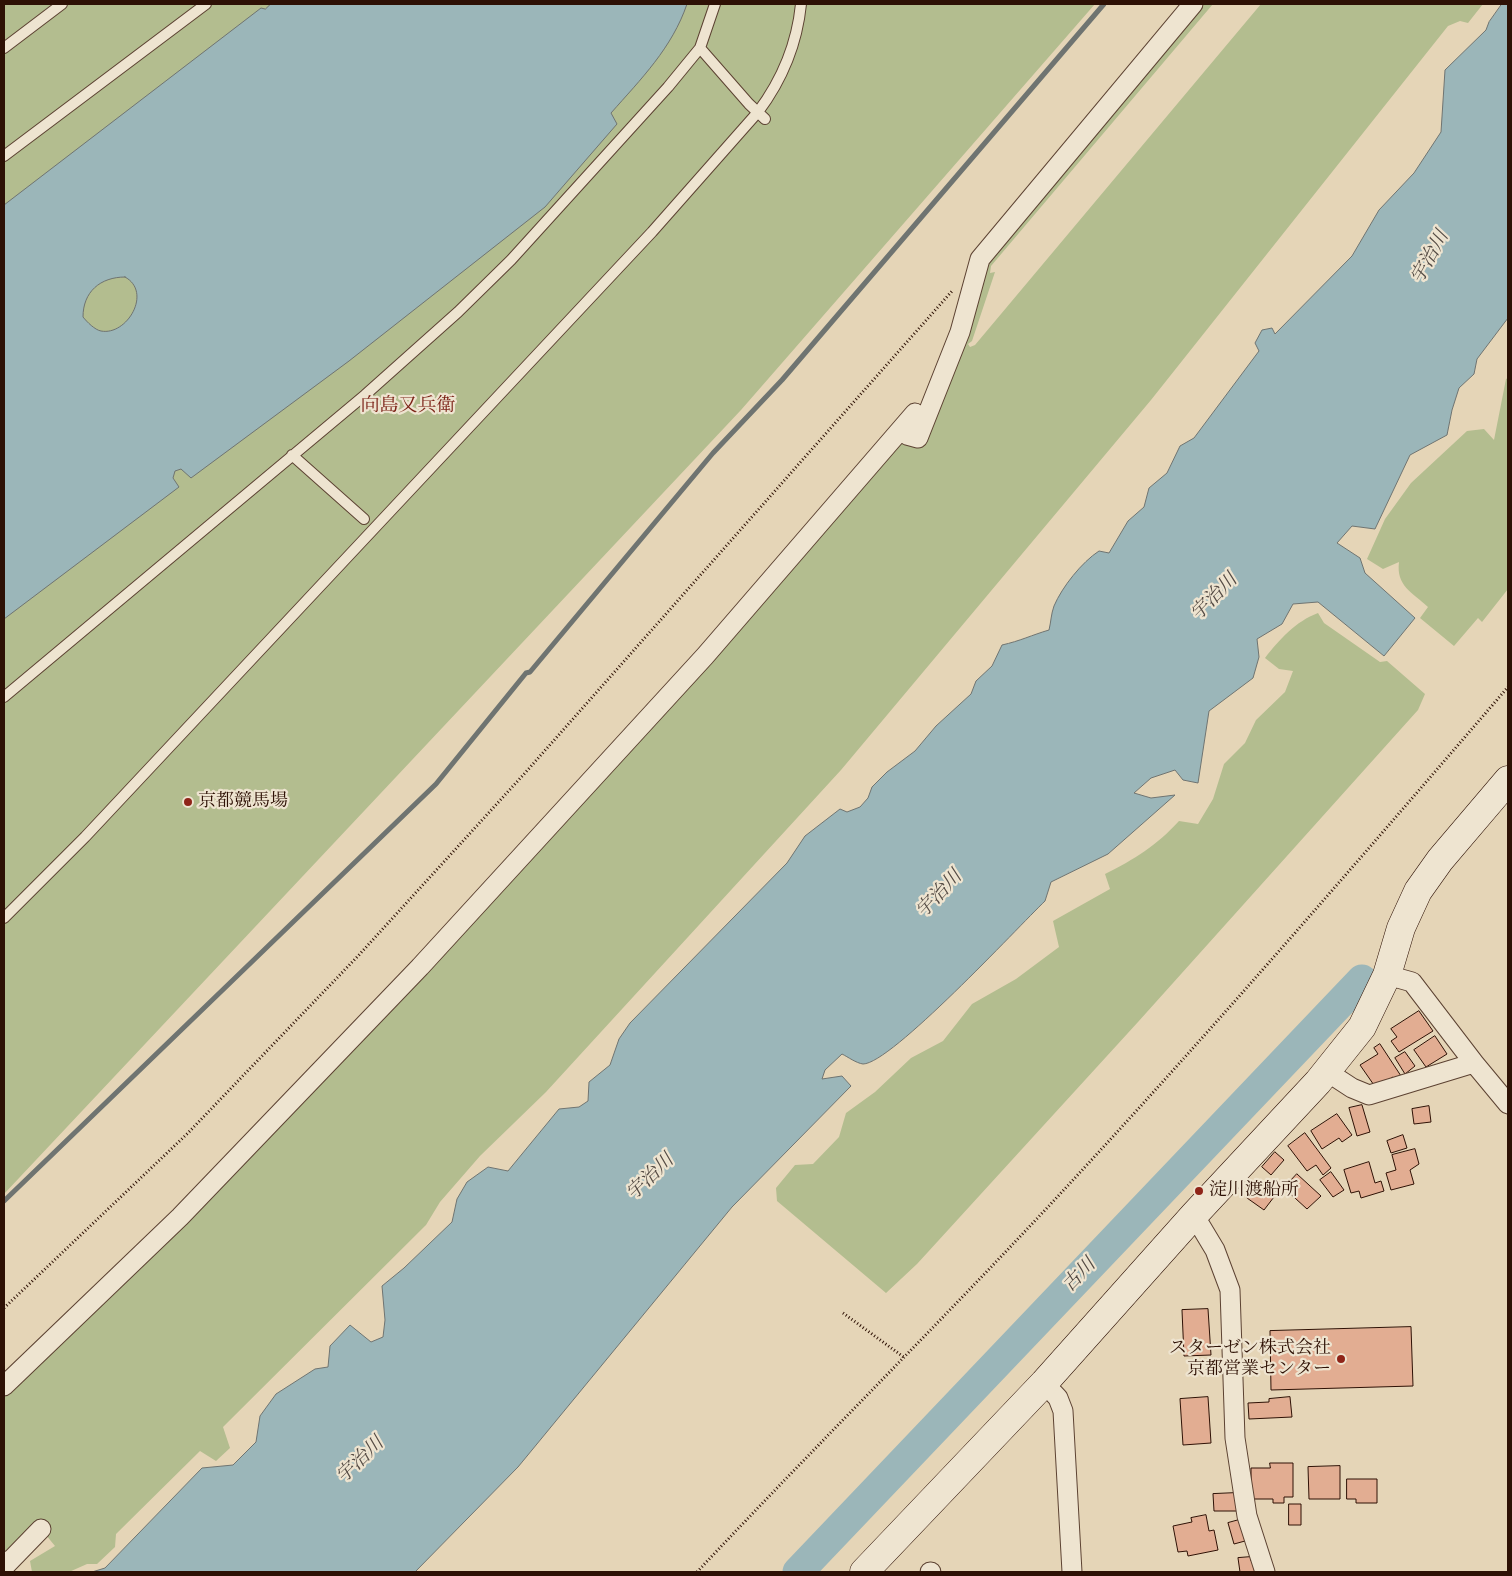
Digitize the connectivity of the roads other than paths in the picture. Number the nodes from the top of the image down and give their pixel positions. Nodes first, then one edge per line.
1 (62, 4) edge
2 (206, 4) edge
3 (715, 4) edge
4 (801, 4) edge
5 (1192, 4) edge
6 (4, 48) edge
7 (700, 48) junction
8 (761, 116) junction
9 (4, 156) edge
10 (292, 455) junction
11 (364, 519) dead end
12 (4, 697) edge
13 (1508, 780) edge
14 (4, 918) edge
15 (1386, 975) junction
16 (1474, 1063) junction
17 (1326, 1071) junction
18 (1508, 1104) edge
19 (1194, 1215) junction
20 (1044, 1383) junction
21 (4, 1386) edge
22 (41, 1529) dead end
23 (4, 1561) edge
24 (864, 1572) edge
25 (1072, 1572) edge
26 (1265, 1572) edge

1 - 6 lane
2 - 9 lane
3 - 7 lane
4 - 8 lane
5 - 21 street
7 - 8 lane
7 - 10 lane
8 - 14 lane
10 - 11 lane
10 - 12 lane
13 - 15 street
15 - 16 street
15 - 17 street
16 - 17 street
16 - 18 street
17 - 19 street
19 - 20 street
19 - 26 street
20 - 24 street
20 - 25 street
22 - 23 street

